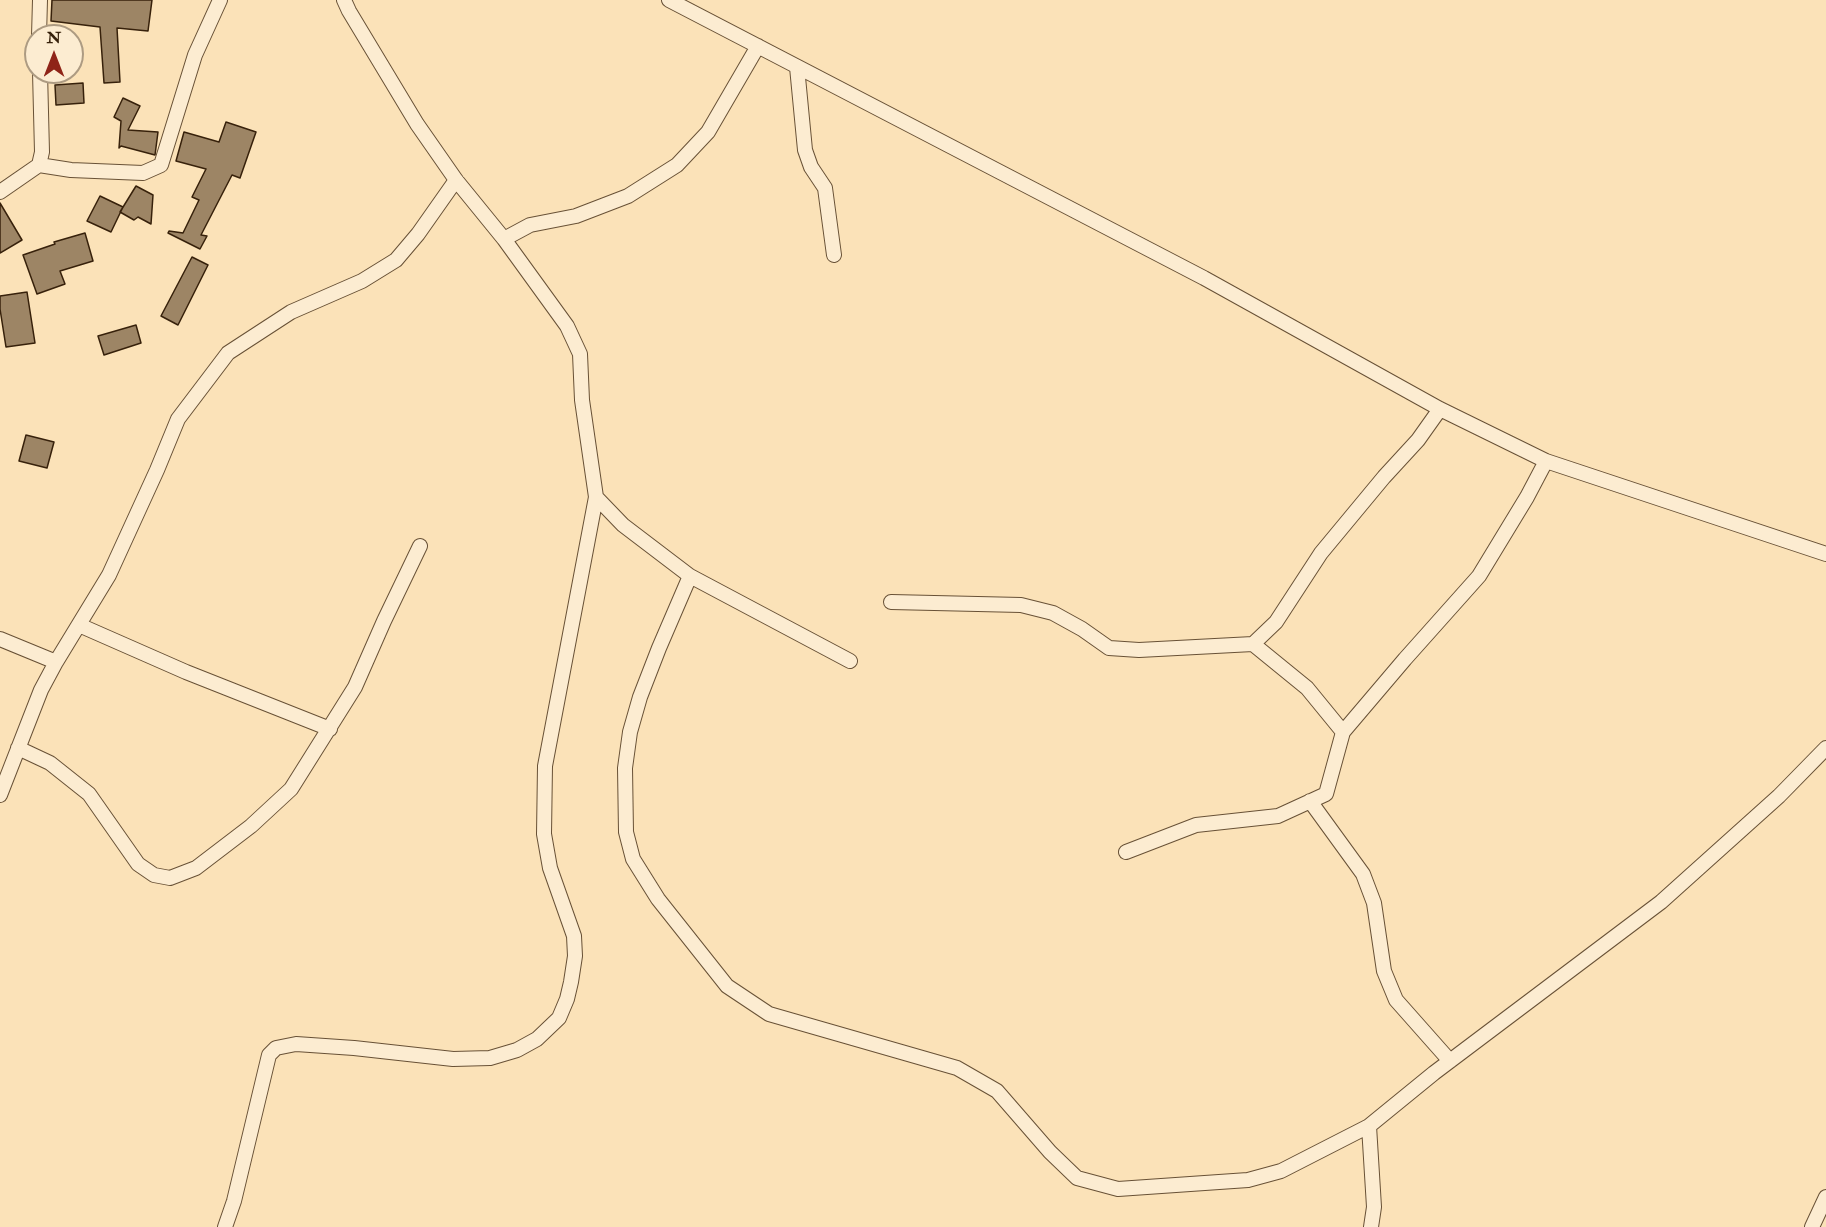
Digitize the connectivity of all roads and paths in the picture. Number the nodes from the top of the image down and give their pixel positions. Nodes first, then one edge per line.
1 (40, 0) edge
2 (220, 0) edge
3 (344, 0) edge
4 (669, 0) edge
5 (39, 24) edge
6 (758, 46) junction
7 (797, 67) junction
8 (40, 84) edge
9 (39, 165) junction
10 (456, 180) junction
11 (0, 192) edge
12 (504, 239) junction
13 (834, 255) dead end
14 (1440, 409) junction
15 (1546, 461) junction
16 (596, 496) junction
17 (420, 546) dead end
18 (1826, 554) edge
19 (690, 576) junction
20 (891, 602) dead end
21 (80, 625) junction
22 (0, 639) edge
23 (1253, 644) junction
24 (850, 661) dead end
25 (56, 662) junction
26 (330, 729) junction
27 (1343, 732) junction
28 (18, 748) junction
29 (1826, 748) edge
30 (0, 795) edge
31 (1310, 801) junction
32 (1125, 852) dead end
33 (1450, 1061) junction
34 (1369, 1126) junction
35 (1826, 1197) edge
36 (225, 1227) edge
37 (1371, 1227) edge
38 (1812, 1227) edge

1 - 5 street
2 - 9 street
3 - 10 street
4 - 6 street
6 - 7 street
6 - 12 street
7 - 13 street
7 - 14 street
8 - 9 street
9 - 11 street
10 - 12 street
10 - 21 street
12 - 16 street
14 - 15 street
14 - 23 street
15 - 18 street
15 - 27 street
16 - 19 street
16 - 36 street
17 - 26 street
19 - 24 street
19 - 34 street
20 - 23 street
21 - 25 street
21 - 26 street
22 - 25 street
23 - 27 street
25 - 28 street
26 - 28 street
27 - 31 street
28 - 30 street
29 - 33 street
31 - 32 street
31 - 33 street
33 - 34 street
34 - 37 street
35 - 38 street

